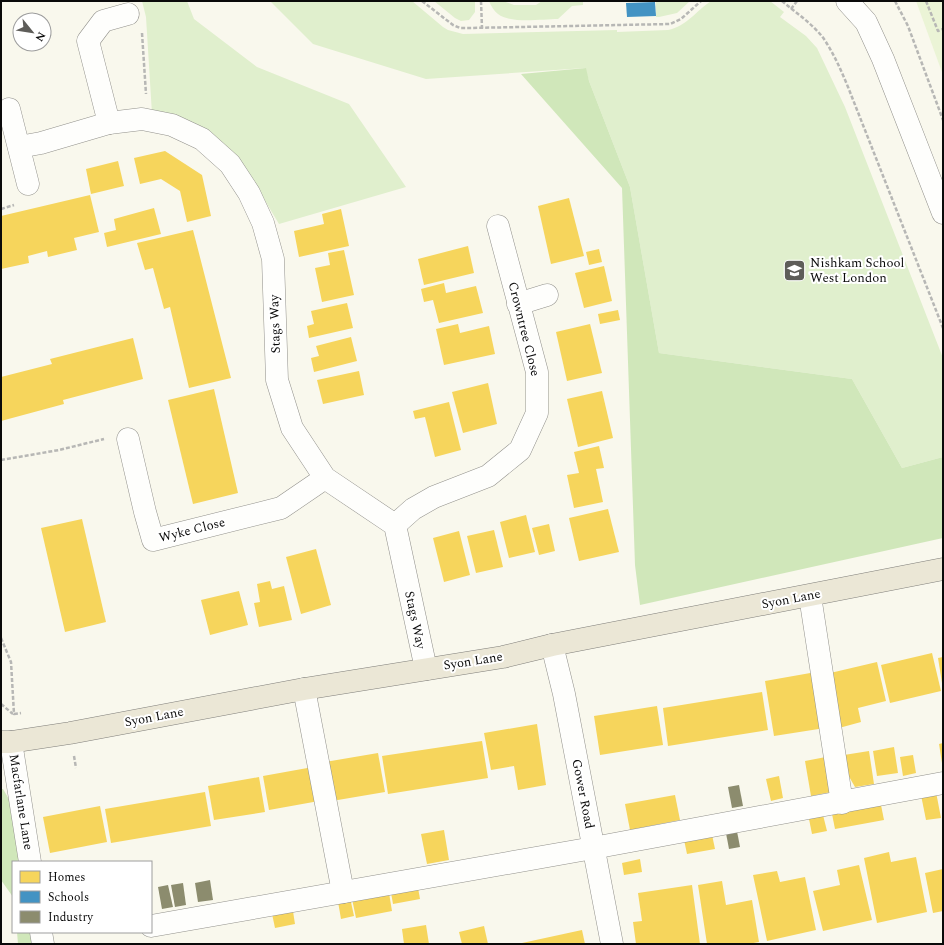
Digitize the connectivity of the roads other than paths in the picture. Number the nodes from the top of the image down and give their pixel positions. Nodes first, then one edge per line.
1 (846, 1) edge
2 (128, 14) dead end
3 (9, 109) dead end
4 (109, 123) junction
5 (20, 147) junction
6 (28, 184) dead end
7 (943, 213) edge
8 (498, 226) dead end
9 (547, 295) dead end
10 (518, 304) junction
11 (128, 439) road end
12 (325, 478) junction
13 (395, 525) junction
14 (943, 569) edge
15 (810, 596) junction
16 (552, 645) junction
17 (426, 669) junction
18 (304, 689) junction
19 (6, 742) edge
20 (943, 783) edge
21 (842, 802) junction
22 (593, 848) junction
23 (30, 861) edge
24 (343, 892) junction
25 (152, 926) edge
26 (41, 933) edge
27 (43, 944) edge
28 (612, 944) edge

1 - 7 street
2 - 4 street
3 - 5 street
4 - 5 street, Stags Way
4 - 12 street, Stags Way
5 - 6 street
8 - 10 street, Crowntree Close
9 - 10 street
10 - 13 street, Crowntree Close
11 - 12 street, Wyke Close
12 - 13 street, Stags Way
13 - 17 street, Stags Way
14 - 15 main road, Syon Lane
15 - 16 main road, Syon Lane
15 - 21 street
16 - 17 main road, Syon Lane
16 - 22 street, Gower Road
17 - 18 main road, Syon Lane
18 - 19 main road, Syon Lane
18 - 24 street
19 - 23 street, Macfarlane Lane
20 - 21 street
21 - 22 street
22 - 24 street
22 - 28 street, Gower Road
24 - 25 street
26 - 27 street

